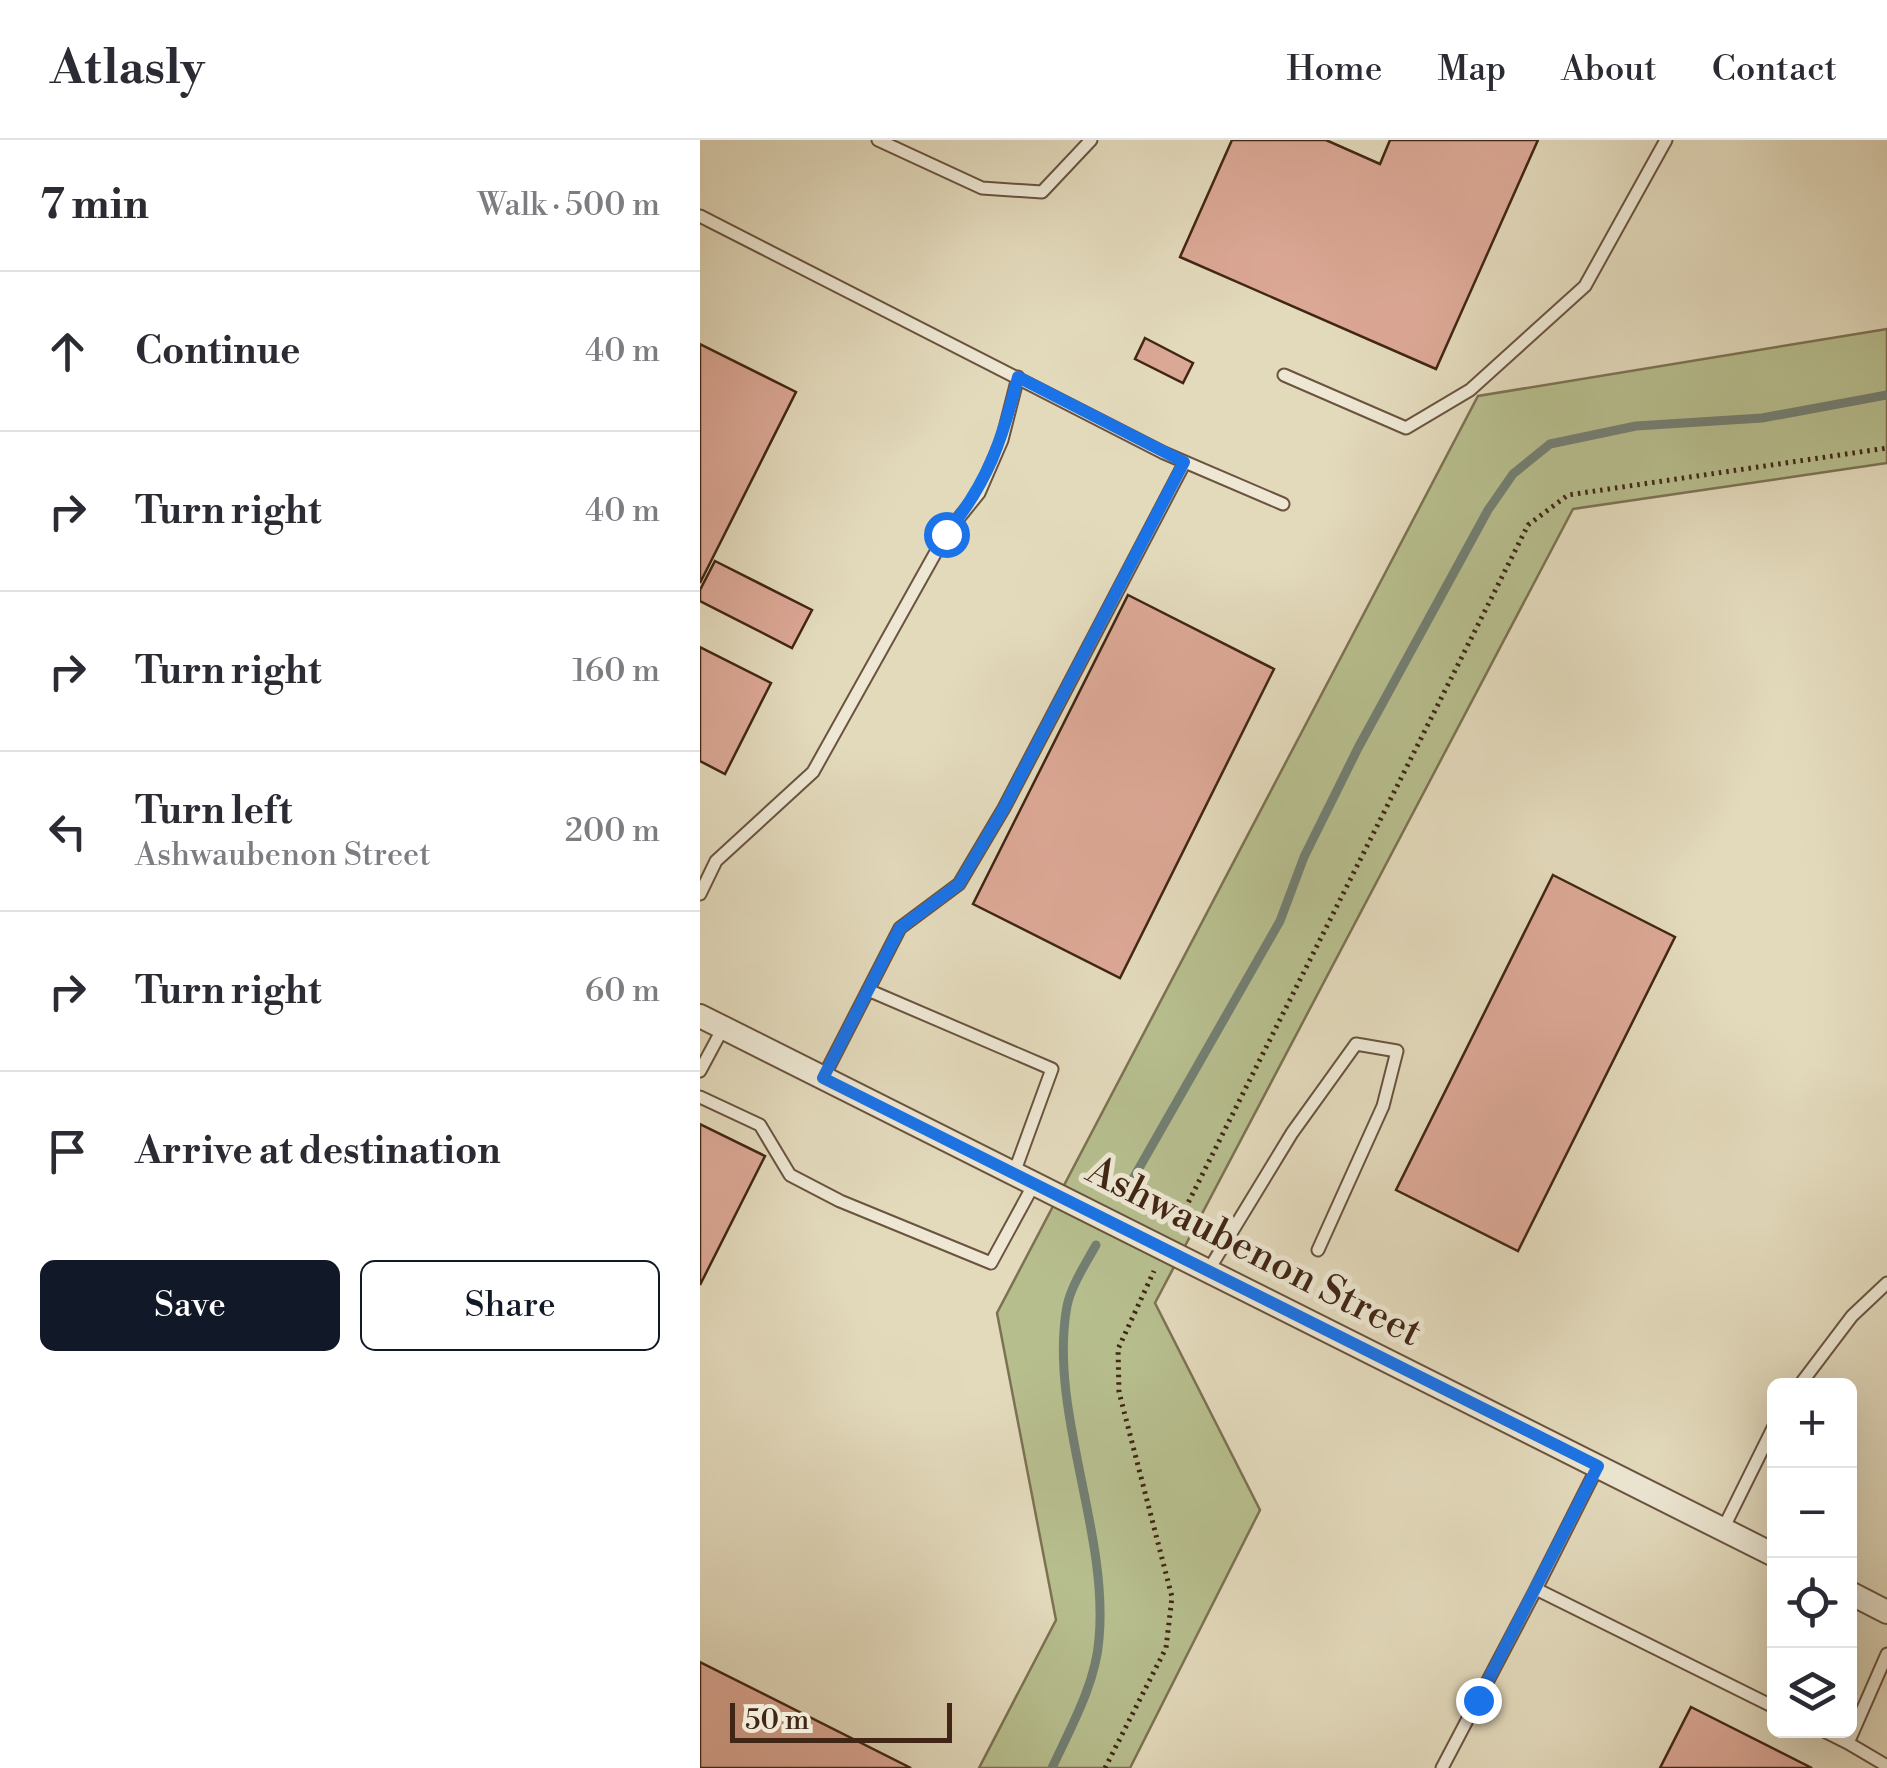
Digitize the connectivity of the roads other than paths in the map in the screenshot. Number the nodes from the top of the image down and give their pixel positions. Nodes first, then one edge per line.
1 (878, 140) edge
2 (1091, 140) edge
3 (1666, 140) edge
4 (700, 216) edge
5 (1284, 375) dead end
6 (1018, 377) junction
7 (1184, 462) junction
8 (1282, 504) dead end
9 (700, 894) edge
10 (868, 990) junction
11 (700, 1016) edge
12 (724, 1028) junction
13 (700, 1071) edge
14 (823, 1078) junction
15 (700, 1097) edge
16 (1024, 1179) junction
17 (1318, 1250) dead end
18 (1208, 1271) junction
19 (1887, 1284) edge
20 (1805, 1378) edge
21 (1767, 1440) edge
22 (1598, 1466) junction
23 (1722, 1529) junction
24 (1767, 1552) edge
25 (1536, 1589) junction
26 (1857, 1597) edge
27 (1887, 1612) edge
28 (1887, 1654) edge
29 (1767, 1704) edge
30 (1838, 1738) edge
31 (1848, 1743) junction
32 (1887, 1766) edge
33 (1442, 1768) edge

1 - 2 lane
3 - 5 lane
4 - 6 lane
6 - 7 lane
6 - 9 lane
7 - 8 lane
7 - 10 lane
10 - 14 lane
10 - 16 lane
11 - 12 street, Ashwaubenon Street
12 - 13 lane
12 - 14 street, Ashwaubenon Street
14 - 16 street, Ashwaubenon Street
15 - 16 lane
16 - 18 street, Ashwaubenon Street
17 - 18 lane
18 - 22 street, Ashwaubenon Street
19 - 20 lane
21 - 23 lane
22 - 23 street, Ashwaubenon Street
22 - 25 lane
23 - 24 street, Ashwaubenon Street
25 - 29 lane
25 - 33 lane
26 - 27 street
28 - 31 lane
30 - 31 lane
31 - 32 lane

